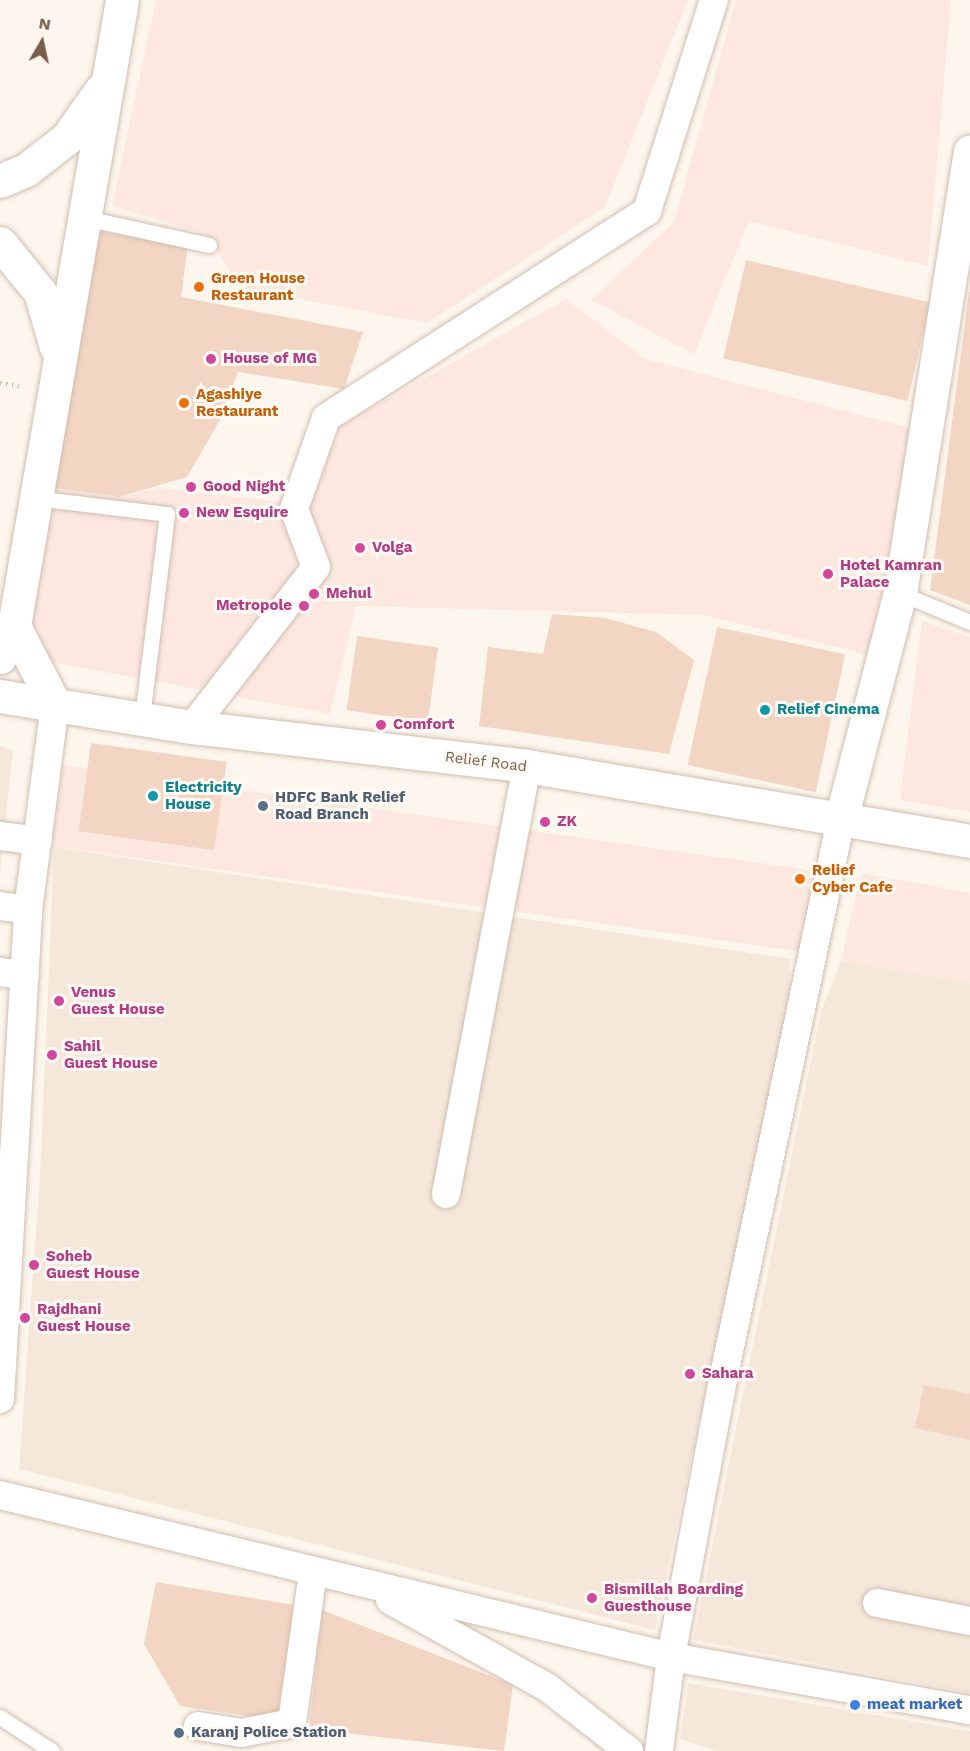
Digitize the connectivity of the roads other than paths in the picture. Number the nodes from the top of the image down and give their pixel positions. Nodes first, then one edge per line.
1 (122, 0) edge
2 (714, 0) edge
3 (104, 86) junction
4 (970, 152) edge
5 (0, 181) edge
6 (966, 216) edge
7 (85, 218) junction
8 (0, 243) edge
9 (209, 245) dead end
10 (58, 361) junction
11 (34, 498) junction
12 (900, 593) junction
13 (970, 622) edge
14 (14, 626) junction
15 (0, 657) edge
16 (0, 696) edge
17 (55, 705) junction
18 (142, 719) junction
19 (192, 727) junction
20 (527, 766) junction
21 (841, 819) junction
22 (0, 836) edge
23 (38, 841) junction
24 (970, 841) edge
25 (0, 906) edge
26 (28, 910) junction
27 (12, 973) edge
28 (10, 1041) edge
29 (8, 1106) edge
30 (7, 1174) edge
31 (446, 1194) dead end
32 (0, 1399) edge
33 (0, 1494) edge
34 (313, 1571) junction
35 (359, 1582) junction
36 (878, 1603) dead end
37 (970, 1621) edge
38 (671, 1657) junction
39 (970, 1710) edge
40 (0, 1717) edge
41 (198, 1726) dead end
42 (52, 1751) edge
43 (628, 1751) edge
44 (659, 1751) edge

1 - 3 main road
2 - 19 street
3 - 5 main road
3 - 7 main road
4 - 6 main road
6 - 12 main road
7 - 9 lane
7 - 10 main road
8 - 10 main road
10 - 11 main road
11 - 14 main road
11 - 18 lane
12 - 13 lane
12 - 21 main road
14 - 15 main road
14 - 17 main road
16 - 17 main road, Relief Road
17 - 18 main road, Relief Road
17 - 23 street
18 - 19 main road, Relief Road
19 - 20 main road, Relief Road
20 - 21 main road, Relief Road
20 - 31 street
21 - 24 main road, Relief Road
21 - 38 street
22 - 23 street
23 - 26 street
25 - 26 street
26 - 27 street
27 - 28 street
28 - 29 street
29 - 30 street
30 - 32 street
33 - 34 street
34 - 35 street
34 - 41 street
35 - 38 street
35 - 43 street
36 - 37 street
38 - 39 street
38 - 44 street
40 - 42 lane

